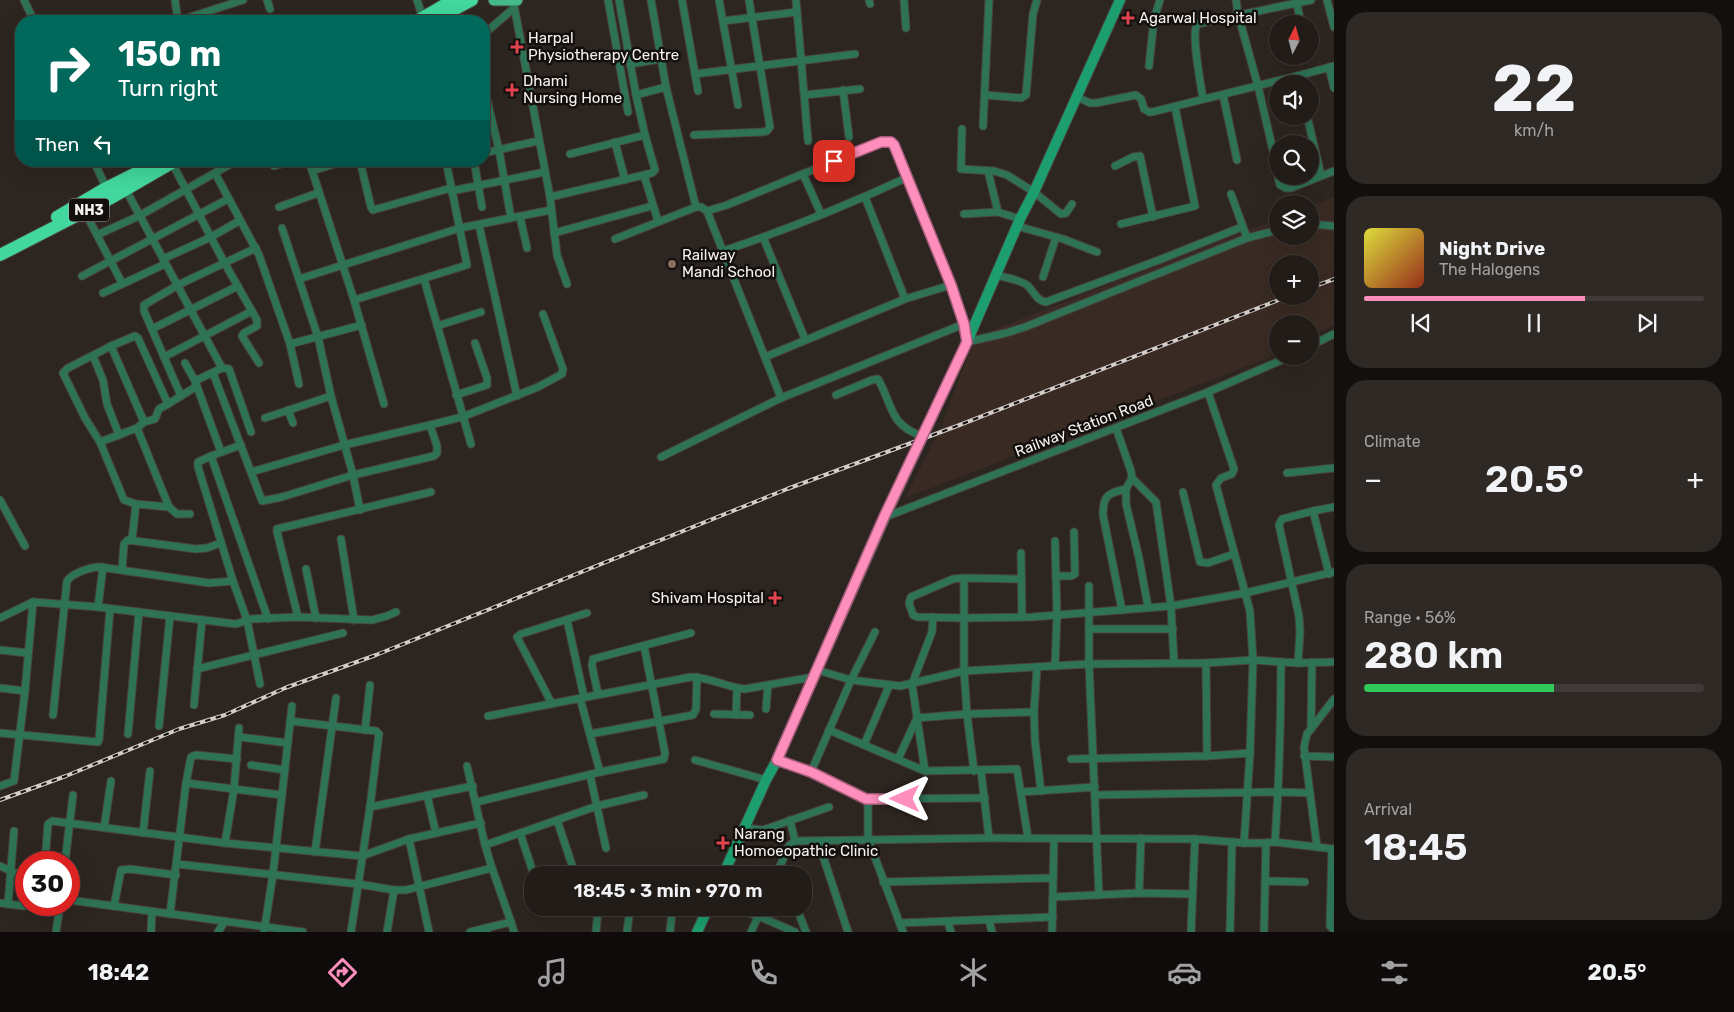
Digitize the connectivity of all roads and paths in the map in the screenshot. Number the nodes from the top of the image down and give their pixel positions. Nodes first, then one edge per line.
1 (24, 0) edge
2 (175, 0) edge
3 (243, 0) edge
4 (267, 0) edge
5 (417, 0) edge
6 (453, 0) edge
7 (472, 0) edge
8 (494, 0) edge
9 (608, 0) edge
10 (619, 0) edge
11 (651, 0) edge
12 (682, 0) edge
13 (719, 0) edge
14 (749, 0) edge
15 (796, 0) edge
16 (904, 0) edge
17 (990, 0) edge
18 (1037, 0) edge
19 (1120, 0) edge
20 (1160, 0) edge
21 (1236, 0) edge
22 (1311, 0) edge
23 (1327, 0) edge
24 (514, 2) edge
25 (1297, 4) junction
26 (270, 10) dead end
27 (797, 12) junction
28 (1238, 14) junction
29 (31, 15) edge
30 (177, 15) edge
31 (197, 15) edge
32 (427, 15) edge
33 (436, 15) edge
34 (440, 15) edge
35 (1299, 15) edge
36 (751, 16) junction
37 (723, 21) junction
38 (1334, 27) edge
39 (490, 28) edge
40 (906, 28) dead end
41 (855, 54) dead end
42 (661, 59) junction
43 (802, 60) junction
44 (630, 64) junction
45 (761, 66) junction
46 (1149, 66) dead end
47 (1332, 67) edge
48 (731, 70) junction
49 (695, 74) junction
50 (1301, 75) edge
51 (1269, 83) edge
52 (1258, 86) junction
53 (666, 87) junction
54 (1334, 88) edge
55 (860, 89) dead end
56 (843, 90) junction
57 (698, 91) dead end
58 (636, 95) junction
59 (805, 95) junction
60 (985, 95) junction
61 (1223, 95) junction
62 (1077, 97) junction
63 (1203, 99) junction
64 (738, 105) dead end
65 (1175, 107) junction
66 (628, 112) dead end
67 (490, 125) edge
68 (1309, 125) edge
69 (983, 126) dead end
70 (962, 129) dead end
71 (694, 134) dead end
72 (645, 135) junction
73 (1269, 135) edge
74 (848, 137) dead end
75 (538, 141) junction
76 (808, 141) dead end
77 (615, 142) junction
78 (499, 150) junction
79 (490, 152) edge
80 (570, 154) dead end
81 (1237, 160) dead end
82 (1115, 166) dead end
83 (97, 167) edge
84 (139, 167) edge
85 (161, 167) edge
86 (172, 167) edge
87 (226, 167) edge
88 (311, 167) edge
89 (325, 167) edge
90 (361, 167) edge
91 (448, 167) edge
92 (475, 167) edge
93 (312, 171) junction
94 (988, 171) junction
95 (1334, 171) edge
96 (545, 172) junction
97 (215, 173) junction
98 (803, 174) junction
99 (644, 175) junction
100 (1321, 175) joint
101 (908, 177) junction
102 (504, 180) junction
103 (625, 180) junction
104 (478, 185) junction
105 (1280, 185) edge
106 (1298, 185) edge
107 (126, 190) junction
108 (186, 190) junction
109 (451, 190) junction
110 (1034, 192) junction
111 (109, 193) junction
112 (318, 193) junction
113 (1231, 194) dead end
114 (550, 197) junction
115 (865, 197) junction
116 (228, 199) junction
117 (1072, 204) dead end
118 (652, 206) junction
119 (279, 207) dead end
120 (482, 207) dead end
121 (696, 207) junction
122 (551, 210) junction
123 (707, 211) junction
124 (85, 212) junction
125 (998, 212) junction
126 (199, 214) junction
127 (821, 214) junction
128 (964, 214) dead end
129 (139, 216) junction
130 (1153, 216) junction
131 (520, 217) junction
132 (511, 218) junction
133 (240, 220) junction
134 (658, 222) junction
135 (1019, 223) junction
136 (1121, 224) dead end
137 (479, 225) junction
138 (1319, 225) edge
139 (1334, 226) edge
140 (1242, 227) junction
141 (282, 228) dead end
142 (460, 228) junction
143 (1269, 232) edge
144 (554, 233) junction
145 (97, 235) junction
146 (211, 237) junction
147 (763, 237) junction
148 (1056, 237) junction
149 (152, 238) junction
150 (1247, 238) junction
151 (616, 239) dead end
152 (0, 248) edge
153 (256, 248) junction
154 (526, 248) dead end
155 (723, 251) junction
156 (1097, 252) dead end
157 (0, 256) edge
158 (110, 261) junction
159 (164, 261) junction
160 (224, 262) junction
161 (342, 265) junction
162 (996, 275) junction
163 (82, 276) dead end
164 (1043, 277) dead end
165 (299, 279) junction
166 (424, 279) junction
167 (122, 283) junction
168 (567, 284) dead end
169 (178, 285) junction
170 (951, 285) junction
171 (238, 286) junction
172 (103, 293) dead end
173 (905, 299) junction
174 (354, 300) junction
175 (192, 310) junction
176 (252, 312) junction
177 (481, 312) dead end
178 (543, 314) dead end
179 (964, 324) junction
180 (362, 325) junction
181 (437, 326) junction
182 (152, 329) junction
183 (1334, 334) edge
184 (205, 335) junction
185 (318, 337) junction
186 (805, 339) junction
187 (967, 342) junction
188 (1319, 342) edge
189 (475, 343) dead end
190 (290, 344) junction
191 (111, 346) junction
192 (93, 356) junction
193 (765, 357) junction
194 (164, 358) junction
195 (186, 363) dead end
196 (259, 363) dead end
197 (1270, 365) edge
198 (222, 368) junction
199 (213, 373) junction
200 (196, 384) junction
201 (299, 384) dead end
202 (1208, 392) junction
203 (456, 395) junction
204 (836, 395) dead end
205 (181, 396) junction
206 (331, 396) junction
207 (517, 396) junction
208 (781, 398) junction
209 (168, 404) junction
210 (384, 404) dead end
211 (288, 410) junction
212 (462, 417) junction
213 (266, 418) dead end
214 (144, 422) junction
215 (293, 423) dead end
216 (430, 425) junction
217 (137, 428) junction
218 (1116, 428) junction
219 (251, 432) dead end
220 (118, 435) junction
221 (922, 436) junction
222 (100, 442) junction
223 (471, 444) dead end
224 (241, 445) junction
225 (344, 445) junction
226 (221, 452) junction
227 (211, 456) junction
228 (661, 457) dead end
229 (1334, 468) edge
230 (251, 472) junction
231 (1287, 473) dead end
232 (352, 475) junction
233 (1132, 478) junction
234 (1126, 490) junction
235 (430, 492) dead end
236 (1183, 492) dead end
237 (0, 500) edge
238 (136, 504) junction
239 (169, 507) junction
240 (1334, 507) edge
241 (360, 510) junction
242 (1313, 511) junction
243 (190, 514) dead end
244 (884, 517) junction
245 (1074, 532) dead end
246 (132, 539) junction
247 (341, 539) dead end
248 (1055, 541) dead end
249 (222, 543) junction
250 (25, 546) dead end
251 (1021, 553) dead end
252 (1234, 554) junction
253 (103, 567) junction
254 (122, 569) junction
255 (306, 570) dead end
256 (1331, 573) edge
257 (1056, 576) junction
258 (964, 578) junction
259 (1021, 579) junction
260 (233, 581) junction
261 (1292, 581) junction
262 (1089, 586) dead end
263 (1245, 593) junction
264 (33, 602) junction
265 (65, 604) junction
266 (1171, 606) junction
267 (98, 607) junction
268 (1148, 608) junction
269 (110, 609) junction
270 (1122, 610) junction
271 (139, 612) junction
272 (396, 612) dead end
273 (1089, 613) junction
274 (587, 614) dead end
275 (1057, 615) junction
276 (170, 616) junction
277 (933, 617) junction
278 (1022, 617) junction
279 (0, 618) edge
280 (298, 618) junction
281 (316, 618) junction
282 (964, 618) junction
283 (268, 619) junction
284 (202, 620) junction
285 (247, 620) junction
286 (354, 620) junction
287 (567, 620) junction
288 (1089, 629) junction
289 (1173, 629) junction
290 (875, 632) dead end
291 (343, 633) dead end
292 (691, 633) dead end
293 (644, 646) junction
294 (0, 650) edge
295 (28, 653) junction
296 (255, 655) junction
297 (1253, 660) junction
298 (1281, 662) junction
299 (1312, 662) junction
300 (1334, 662) edge
301 (1174, 663) junction
302 (1206, 663) junction
303 (1298, 663) junction
304 (1089, 664) junction
305 (1055, 666) junction
306 (1037, 667) junction
307 (197, 669) junction
308 (964, 671) junction
309 (815, 674) junction
310 (697, 677) junction
311 (851, 680) junction
312 (260, 684) dead end
313 (650, 684) junction
314 (912, 684) junction
315 (370, 685) dead end
316 (768, 685) junction
317 (889, 686) junction
318 (0, 688) edge
319 (737, 688) junction
320 (25, 691) junction
321 (598, 694) junction
322 (336, 698) dead end
323 (582, 698) junction
324 (1334, 700) edge
325 (552, 704) junction
326 (194, 706) dead end
327 (292, 706) dead end
328 (766, 709) dead end
329 (1034, 712) junction
330 (714, 714) dead end
331 (967, 714) junction
332 (53, 715) dead end
333 (736, 715) junction
334 (750, 715) dead end
335 (488, 716) dead end
336 (917, 718) junction
337 (290, 721) junction
338 (658, 722) junction
339 (159, 726) dead end
340 (332, 726) junction
341 (239, 728) dead end
342 (1311, 729) junction
343 (364, 730) junction
344 (828, 730) junction
345 (0, 733) edge
346 (128, 734) dead end
347 (590, 734) junction
348 (21, 735) junction
349 (238, 737) junction
350 (288, 743) junction
351 (864, 745) junction
352 (1250, 753) junction
353 (1207, 756) junction
354 (1304, 756) junction
355 (237, 758) junction
356 (1334, 758) edge
357 (898, 759) junction
358 (1071, 759) dead end
359 (695, 760) dead end
360 (777, 760) junction
361 (1094, 760) junction
362 (251, 765) dead end
363 (467, 766) dead end
364 (285, 770) junction
365 (150, 771) dead end
366 (924, 771) junction
367 (978, 771) junction
368 (600, 772) junction
369 (811, 772) junction
370 (590, 775) junction
371 (766, 780) junction
372 (110, 781) dead end
373 (186, 783) junction
374 (0, 786) edge
375 (472, 786) junction
376 (1095, 787) junction
377 (234, 789) junction
378 (1041, 791) junction
379 (1021, 792) junction
380 (1246, 792) junction
381 (1278, 792) junction
382 (1310, 794) junction
383 (73, 795) dead end
384 (282, 795) junction
385 (427, 795) junction
386 (644, 795) dead end
387 (1095, 795) junction
388 (985, 798) junction
389 (866, 799) junction
390 (477, 802) junction
391 (597, 806) junction
392 (370, 807) junction
393 (829, 807) dead end
394 (557, 820) junction
395 (790, 820) junction
396 (70, 823) junction
397 (481, 823) junction
398 (104, 828) junction
399 (745, 828) junction
400 (14, 831) dead end
401 (143, 833) junction
402 (436, 833) junction
403 (520, 833) junction
404 (180, 836) junction
405 (989, 838) junction
406 (1028, 838) junction
407 (1096, 838) junction
408 (1141, 838) junction
409 (409, 839) junction
410 (868, 839) junction
411 (1054, 839) junction
412 (1195, 839) junction
413 (795, 841) junction
414 (818, 841) junction
415 (1232, 842) junction
416 (1275, 842) junction
417 (225, 843) junction
418 (1244, 843) junction
419 (1266, 843) junction
420 (485, 845) junction
421 (276, 847) junction
422 (1317, 847) junction
423 (606, 848) dead end
424 (1333, 849) edge
425 (46, 851) edge
426 (66, 851) edge
427 (316, 852) junction
428 (362, 856) junction
429 (177, 864) junction
430 (572, 865) dead end
431 (0, 866) edge
432 (531, 866) edge
433 (727, 866) edge
434 (780, 866) edge
435 (492, 868) junction
436 (10, 870) junction
437 (15, 873) edge
438 (273, 874) junction
439 (176, 875) junction
440 (1054, 878) junction
441 (1265, 881) junction
442 (883, 882) junction
443 (1305, 882) dead end
444 (358, 884) junction
445 (420, 886) junction
446 (394, 890) junction
447 (1139, 893) junction
448 (1192, 894) junction
449 (1098, 895) junction
450 (1053, 897) junction
451 (80, 901) edge
452 (4, 904) edge
453 (114, 906) junction
454 (152, 912) junction
455 (170, 914) junction
456 (58, 916) edge
457 (597, 916) edge
458 (629, 916) edge
459 (672, 916) edge
460 (704, 916) edge
461 (758, 916) joint
462 (800, 916) edge
463 (1052, 917) junction
464 (989, 920) junction
465 (225, 921) junction
466 (511, 922) junction
467 (948, 922) junction
468 (900, 923) junction
469 (264, 929) edge
470 (487, 930) edge
471 (1334, 930) edge
472 (56, 932) edge
473 (151, 932) edge
474 (218, 932) edge
475 (303, 932) edge
476 (351, 932) edge
477 (387, 932) edge
478 (428, 932) edge
479 (470, 932) edge
480 (514, 932) edge
481 (596, 932) edge
482 (627, 932) edge
483 (670, 932) edge
484 (697, 932) edge
485 (751, 932) edge
486 (795, 932) edge
487 (806, 932) edge
488 (848, 932) edge
489 (903, 932) edge
490 (951, 932) edge
491 (992, 932) edge
492 (1052, 932) edge
493 (1191, 932) edge
494 (1230, 932) edge
495 (1264, 932) edge

1 - 29 street
2 - 30 street
3 - 31 street
4 - 26 street
5 - 32 street
6 - 33 highway
7 - 34 highway
8 - 24 main road
9 - 66 street
10 - 44 street
11 - 42 street
12 - 49 street
13 - 37 street
14 - 36 street
15 - 27 street
16 - 40 street
17 - 60 street
18 - 60 street
19 - 62 main road
20 - 46 street
21 - 28 street
22 - 25 street
23 - 38 street
24 - 39 street
24 - 75 street
25 - 28 street
25 - 35 street
27 - 36 street
27 - 43 street
28 - 52 street
28 - 63 street
36 - 37 street
36 - 45 street
37 - 48 street
41 - 43 street
42 - 44 street
42 - 53 street
43 - 45 street
43 - 59 street
44 - 58 street
45 - 48 street
45 - 71 street
47 - 50 street
47 - 54 street
48 - 49 street
48 - 64 street
49 - 57 street
51 - 52 street
52 - 61 street
52 - 73 street
53 - 58 street
53 - 121 street
55 - 56 street
56 - 59 street
56 - 74 street
58 - 72 street
59 - 76 street
60 - 69 street
61 - 63 street
61 - 81 street
62 - 65 street
62 - 110 main road
63 - 65 street
65 - 130 street
67 - 78 street
68 - 100 street
70 - 94 street
72 - 77 street
72 - 99 street
75 - 78 street
75 - 96 street
77 - 80 street
77 - 103 street
78 - 79 street
78 - 102 street
82 - 130 street
83 - 111 street
84 - 111 highway, NH3
85 - 107 highway, NH3
86 - 108 street
87 - 97 street
88 - 93 street
89 - 93 street
90 - 109 street
91 - 109 street
92 - 104 street
93 - 112 street
94 - 110 street
94 - 125 street
95 - 100 street
96 - 102 street
96 - 114 street
97 - 108 street
97 - 116 street
98 - 101 street
98 - 123 street
98 - 127 street
99 - 103 street
99 - 118 street
101 - 115 street
101 - 170 street
102 - 104 street
102 - 132 street
103 - 114 street
104 - 109 street
104 - 120 street
105 - 106 street
107 - 111 highway, NH3
107 - 129 street
108 - 126 street
108 - 129 street
109 - 142 street
110 - 117 street
110 - 135 main road
111 - 124 highway, NH3
111 - 152 highway, NH3
112 - 119 street
112 - 161 street
113 - 140 street
114 - 122 street
115 - 127 street
115 - 173 street
116 - 126 street
116 - 133 street
118 - 134 street
118 - 144 street
121 - 123 street
121 - 134 street
122 - 131 street
122 - 144 street
123 - 155 street
124 - 145 street
124 - 157 highway, NH3
125 - 128 street
125 - 135 street
126 - 146 street
126 - 149 street
127 - 147 street
129 - 145 street
129 - 149 street
130 - 136 street
131 - 132 street
131 - 154 street
132 - 137 street
133 - 146 street
133 - 153 street
134 - 151 street
135 - 148 street
135 - 162 main road
137 - 142 street
137 - 207 street
138 - 139 street
140 - 150 street
140 - 162 street
141 - 165 street
142 - 161 street
142 - 166 street
143 - 150 street
144 - 168 street
145 - 158 street
146 - 159 street
146 - 160 street
147 - 155 street
147 - 186 street
148 - 156 street
148 - 164 street
149 - 158 street
149 - 159 street
150 - 187 street
153 - 160 street
153 - 190 street
155 - 193 street
158 - 163 street
158 - 167 street
159 - 167 street
159 - 169 street
160 - 169 street
160 - 171 street
161 - 165 street
161 - 174 street
162 - 187 main road
165 - 185 street
166 - 174 street
166 - 181 street
167 - 172 street
169 - 175 street
169 - 182 street
170 - 173 street
170 - 179 street
171 - 175 street
171 - 176 street
173 - 186 street
174 - 180 street
175 - 182 street
175 - 184 street
176 - 184 street
176 - 196 street
177 - 181 street
178 - 207 street
179 - 187 street
179 - 208 street
180 - 185 street
180 - 210 street
181 - 203 street
182 - 194 street
183 - 188 street
184 - 194 street
184 - 198 street
185 - 190 street
185 - 206 street
186 - 193 street
187 - 221 main road
189 - 203 street
190 - 201 street
191 - 192 street
191 - 209 street
191 - 214 street
192 - 220 street
192 - 222 street
193 - 208 street
194 - 205 street
195 - 200 street
197 - 202 street, Railway Station Road
198 - 199 street
198 - 219 street
199 - 200 street
199 - 224 street
200 - 205 street
200 - 226 street
202 - 218 street, Railway Station Road
202 - 252 street
203 - 212 street
204 - 221 street
205 - 209 street
206 - 211 street
206 - 225 street
207 - 212 street
208 - 228 street
209 - 214 street
211 - 213 street
211 - 215 street
212 - 216 street
212 - 223 street
214 - 217 street
216 - 225 street
216 - 232 street
217 - 220 street
217 - 239 street
218 - 233 street
218 - 244 street, Railway Station Road
220 - 222 street
221 - 244 main road
222 - 238 street
224 - 226 street
224 - 230 street
225 - 230 street
225 - 232 street
226 - 227 street
227 - 249 street
227 - 283 street
229 - 231 street
230 - 232 street
232 - 241 street
233 - 234 street
233 - 266 street
234 - 268 street
234 - 270 street
235 - 241 street
236 - 252 street
237 - 250 street
238 - 239 street
238 - 246 street
239 - 243 street
240 - 242 street
241 - 280 street
242 - 256 street
242 - 261 street
244 - 309 main road
245 - 257 street
246 - 249 street
246 - 254 street
247 - 286 street
248 - 257 street
249 - 260 street
251 - 259 street
252 - 263 street
253 - 254 street
253 - 265 street
253 - 267 street
254 - 260 street
255 - 281 street
256 - 261 street
257 - 275 street
258 - 259 street
258 - 277 street
258 - 282 street
259 - 278 street
260 - 285 street
261 - 263 street
261 - 303 street
262 - 273 street
263 - 266 street
263 - 297 street
264 - 265 street
264 - 279 street
264 - 295 street
265 - 267 street
265 - 332 street
266 - 268 street
266 - 289 street
267 - 269 street
268 - 270 street
269 - 271 street
269 - 348 street
270 - 273 street
271 - 276 street
271 - 346 street
272 - 286 street
273 - 275 street
273 - 288 street
274 - 287 street
275 - 278 street
275 - 305 street
276 - 284 street
276 - 339 street
277 - 282 street
277 - 314 street
278 - 282 street
280 - 281 street
280 - 283 street
281 - 286 street
282 - 308 street
283 - 285 street
284 - 285 street
284 - 307 street
285 - 296 street
287 - 323 street
287 - 325 street
288 - 289 street
288 - 304 street
289 - 301 street
290 - 311 street
291 - 296 street
292 - 293 street
293 - 313 street
293 - 321 street
294 - 295 street
295 - 320 street
296 - 307 street
296 - 312 street
297 - 298 street
297 - 302 street
297 - 352 street
298 - 303 street
298 - 381 street
299 - 300 street
299 - 303 street
299 - 342 street
301 - 302 street
301 - 304 street
302 - 353 street
304 - 305 street
304 - 361 street
305 - 306 street
306 - 308 street
306 - 329 street
307 - 326 street
308 - 314 street
308 - 331 street
309 - 311 street
309 - 316 street
309 - 360 main road
310 - 313 street
310 - 319 street
310 - 338 street
311 - 317 street
311 - 344 street
313 - 321 street
313 - 338 street
314 - 317 street
314 - 336 street
315 - 343 street
316 - 319 street
316 - 328 street
317 - 351 street
318 - 320 street
319 - 333 street
320 - 348 street
321 - 323 street
322 - 340 street
323 - 325 street
323 - 347 street
324 - 342 street
325 - 335 street
327 - 337 street
329 - 331 street
329 - 378 street
330 - 333 street
331 - 336 street
331 - 367 street
333 - 334 street
336 - 357 street
336 - 366 street
337 - 340 street
337 - 350 street
338 - 347 street
338 - 368 street
340 - 343 street
340 - 427 street
341 - 349 street
342 - 354 street
343 - 392 street
344 - 351 street
344 - 369 street
345 - 348 street
347 - 368 street
348 - 374 street
349 - 350 street
349 - 355 street
350 - 364 street
351 - 357 street
352 - 353 street
352 - 380 street
353 - 361 street
354 - 356 street
354 - 382 street
355 - 373 street
355 - 377 street
357 - 366 street
358 - 361 street
359 - 371 street
360 - 369 street
360 - 371 main road
361 - 376 street
362 - 364 street
363 - 375 street
364 - 384 street
365 - 401 street
366 - 367 street
367 - 379 street
367 - 388 street
368 - 370 street
369 - 389 street
370 - 390 street
370 - 391 street
371 - 399 main road
372 - 398 street
373 - 377 street
373 - 404 street
375 - 385 street
375 - 390 street
376 - 378 street
376 - 387 street
377 - 384 street
377 - 417 street
378 - 379 street
379 - 406 street
380 - 381 street
380 - 387 street
380 - 418 street
381 - 382 street
381 - 416 street
382 - 422 street
383 - 396 street
384 - 421 street
385 - 392 street
385 - 402 street
386 - 391 street
387 - 407 street
388 - 389 street
388 - 405 street
389 - 410 street
390 - 397 street
391 - 394 street
391 - 423 street
392 - 428 street
393 - 395 street
394 - 403 street
394 - 430 street
395 - 399 street
395 - 413 street
396 - 398 street
396 - 425 street
396 - 426 street
397 - 402 street
397 - 420 street
398 - 401 street
399 - 433 main road
400 - 436 street
401 - 404 street
402 - 409 street
403 - 420 street
403 - 432 street
404 - 417 street
404 - 429 street
405 - 406 street
405 - 410 street
406 - 411 street
407 - 408 street
407 - 411 street
407 - 449 street
408 - 412 street
408 - 447 street
409 - 428 street
409 - 445 street
410 - 414 street
410 - 442 street
411 - 440 street
412 - 415 street
412 - 448 street
413 - 414 street
413 - 434 street
414 - 488 street
415 - 418 street
415 - 494 street
416 - 419 street
416 - 422 street
417 - 421 street
418 - 419 street
419 - 441 street
420 - 435 street
421 - 427 street
421 - 438 street
422 - 424 street
424 - 471 street
427 - 428 street
428 - 444 street
429 - 438 street
429 - 439 street
431 - 436 street
435 - 445 street
435 - 466 street
436 - 437 street
436 - 452 street
438 - 444 street
438 - 469 street
439 - 453 street
439 - 455 street
440 - 442 street
440 - 450 street
441 - 443 street
441 - 495 street
442 - 468 street
444 - 446 street
444 - 476 street
445 - 446 street
445 - 478 street
446 - 477 street
447 - 448 street
447 - 449 street
448 - 493 street
449 - 450 street
450 - 463 street
451 - 453 street
453 - 454 street
454 - 455 street
454 - 473 street
455 - 465 street
456 - 472 street
457 - 481 street
458 - 482 street
459 - 483 street
460 - 484 main road
461 - 485 street
461 - 486 street
462 - 487 street
463 - 464 street
463 - 492 street
464 - 467 street
464 - 491 street
465 - 469 street
465 - 474 street
466 - 470 street
466 - 480 street
467 - 468 street
467 - 490 street
468 - 489 street
469 - 475 street
470 - 479 street

